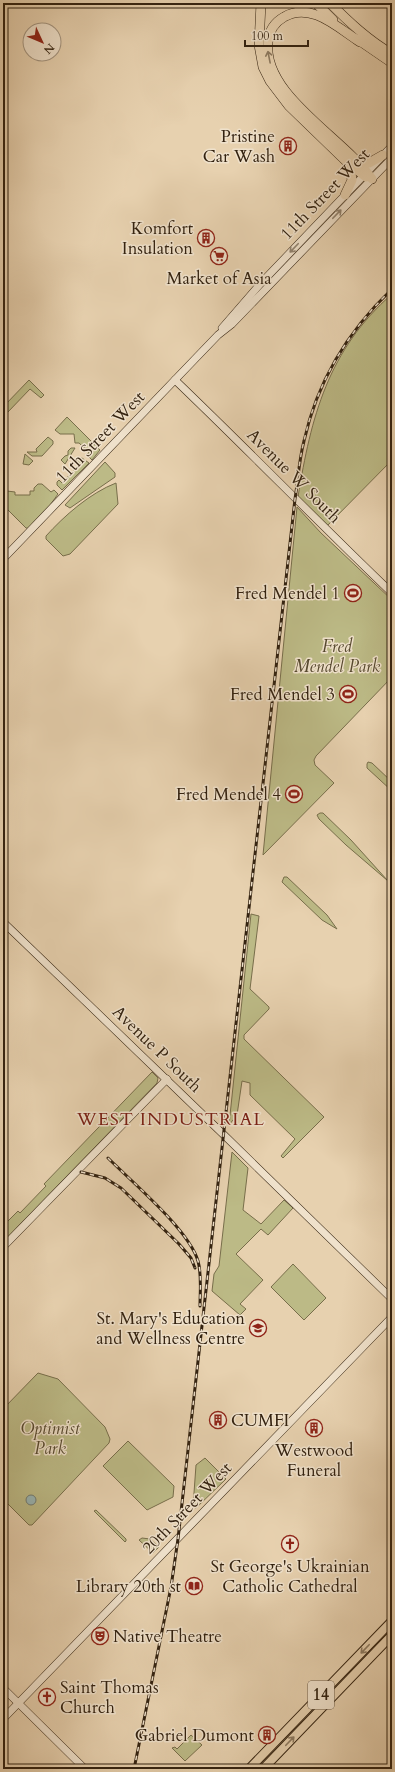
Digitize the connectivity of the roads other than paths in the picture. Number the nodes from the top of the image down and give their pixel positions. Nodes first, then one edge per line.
1 (261, 3) edge
2 (316, 3) edge
3 (330, 3) edge
4 (360, 42) junction
5 (392, 54) edge
6 (392, 63) edge
7 (392, 146) edge
8 (388, 156) edge
9 (353, 162) junction
10 (367, 175) junction
11 (345, 195) junction
12 (218, 335) junction
13 (175, 380) junction
14 (3, 559) edge
15 (392, 594) edge
16 (3, 922) edge
17 (167, 1079) junction
18 (3, 1247) edge
19 (392, 1299) edge
20 (392, 1317) edge
21 (392, 1621) edge
22 (392, 1635) edge
23 (3, 1688) edge
24 (18, 1704) junction
25 (3, 1719) edge
26 (85, 1769) edge
27 (249, 1769) edge
28 (263, 1769) edge

1 - 9 highway
2 - 4 highway
3 - 5 highway
4 - 6 highway
9 -> 4 highway
7 - 8 main road, 11th Street West
8 - 9 highway
8 - 10 main road, 11th Street West
9 - 10 highway
9 - 11 highway
10 - 11 main road, 11th Street West
12 -> 10 main road, 11th Street West
11 -> 12 main road, 11th Street West
12 - 13 main road, 11th Street West
13 - 14 main road, 11th Street West
13 - 15 main road, Avenue W South
16 - 17 main road, Avenue P South
17 - 18 main road
17 - 19 main road, Avenue P South
20 - 24 main road, 20th Street West
21 -> 27 main road, 14
28 -> 22 main road, 14
23 - 24 main road
24 - 25 main road, 20th Street West
24 - 26 main road

